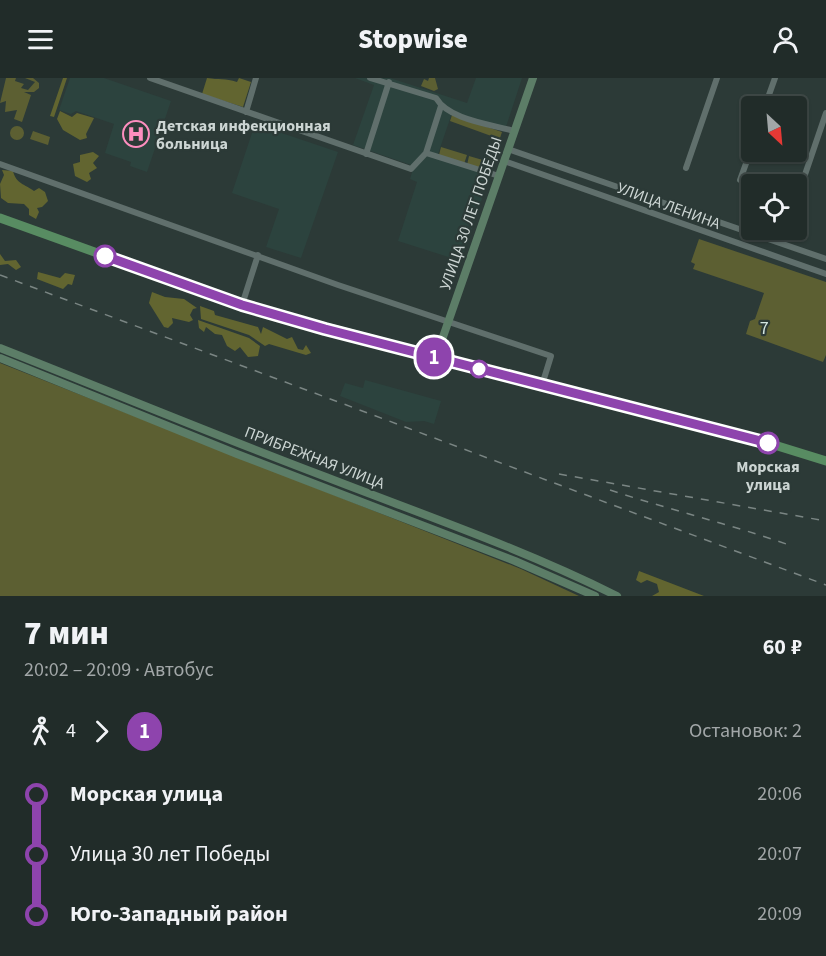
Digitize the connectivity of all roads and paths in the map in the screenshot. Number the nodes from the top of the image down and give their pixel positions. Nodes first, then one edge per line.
1 (150, 78) edge
2 (256, 78) edge
3 (370, 78) edge
4 (533, 78) edge
5 (717, 78) edge
6 (775, 78) edge
7 (163, 80) edge
8 (389, 82) junction
9 (769, 96) edge
10 (441, 106) junction
11 (246, 112) junction
12 (826, 113) edge
13 (514, 131) junction
14 (508, 149) junction
15 (426, 153) junction
16 (366, 154) junction
17 (504, 161) junction
18 (0, 164) edge
19 (686, 168) dead end
20 (805, 174) edge
21 (499, 176) junction
22 (0, 218) edge
23 (782, 244) junction
24 (258, 255) junction
25 (777, 257) junction
26 (826, 259) edge
27 (826, 273) edge
28 (242, 305) junction
29 (450, 321) junction
30 (0, 348) edge
31 (436, 357) junction
32 (0, 358) edge
33 (542, 385) junction
34 (826, 461) edge
35 (595, 596) edge
36 (617, 596) edge

1 - 7 street
2 - 11 street
3 - 8 street
4 - 13 main road, УЛИЦА 30 ЛЕТ ПОБЕДЫ
5 - 19 street
6 - 9 street
7 - 11 street
8 - 10 street
8 - 16 street
10 - 13 street
10 - 15 street
11 - 16 street
12 - 20 street
13 - 14 main road, УЛИЦА 30 ЛЕТ ПОБЕДЫ
14 - 17 main road, УЛИЦА 30 ЛЕТ ПОБЕДЫ
14 - 23 street, УЛИЦА ЛЕНИНА
15 - 16 street
15 - 21 street
17 - 21 main road, УЛИЦА 30 ЛЕТ ПОБЕДЫ
17 - 25 street, УЛИЦА ЛЕНИНА
18 - 24 street
21 - 29 main road, УЛИЦА 30 ЛЕТ ПОБЕДЫ
22 - 28 main road
23 - 25 street
23 - 26 street, УЛИЦА ЛЕНИНА
24 - 28 street
24 - 29 street
25 - 27 street, УЛИЦА ЛЕНИНА
28 - 31 main road
29 - 31 main road, УЛИЦА 30 ЛЕТ ПОБЕДЫ
29 - 33 street
30 - 36 main road, ПРИБРЕЖНАЯ УЛИЦА
31 - 33 main road
32 - 35 main road, ПРИБРЕЖНАЯ УЛИЦА
33 - 34 main road

